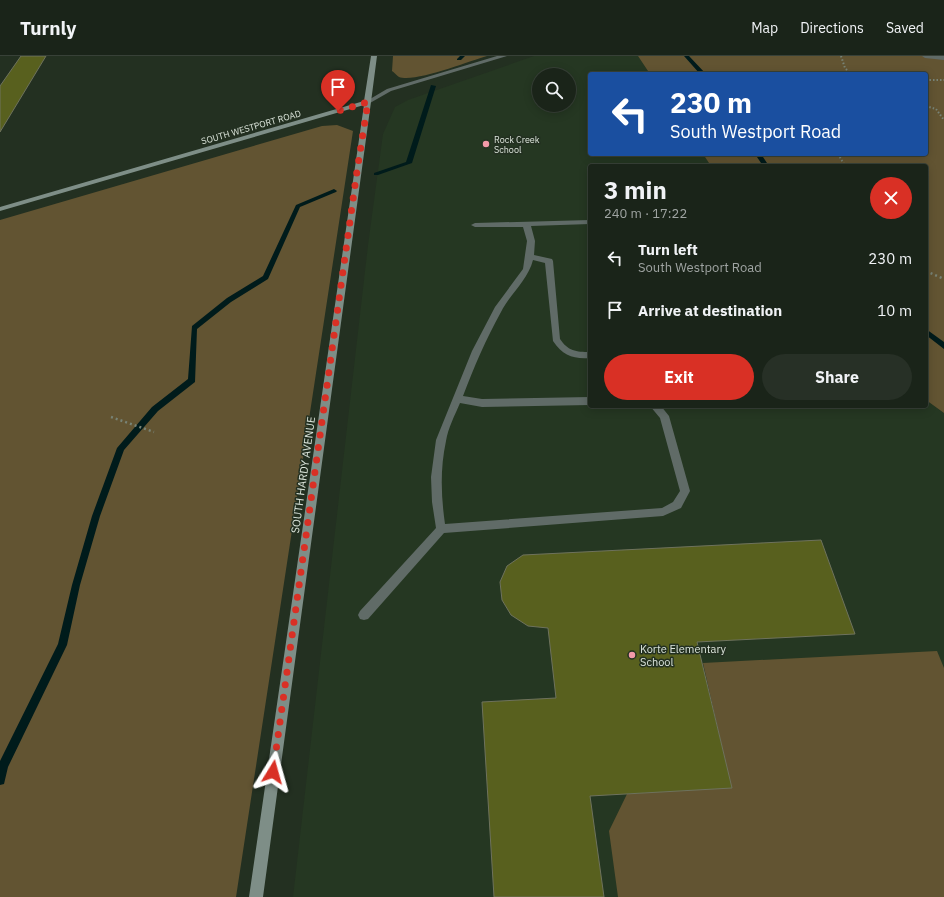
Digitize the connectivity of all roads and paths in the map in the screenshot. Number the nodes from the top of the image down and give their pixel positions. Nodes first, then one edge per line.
1 (374, 56) edge
2 (504, 56) edge
3 (841, 56) edge
4 (925, 56) edge
5 (944, 58) edge
6 (849, 72) edge
7 (928, 80) edge
8 (944, 80) edge
9 (368, 102) junction
10 (928, 107) edge
11 (944, 120) edge
12 (0, 209) edge
13 (588, 222) edge
14 (526, 224) junction
15 (475, 225) dead end
16 (530, 257) junction
17 (928, 272) edge
18 (944, 279) edge
19 (588, 355) edge
20 (456, 399) junction
21 (588, 401) edge
22 (657, 408) edge
23 (111, 417) dead end
24 (154, 432) dead end
25 (441, 529) junction
26 (364, 615) dead end
27 (256, 897) edge

1 - 9 street, SOUTH HARDY AVENUE
2 - 9 street, SOUTH WESTPORT ROAD
3 - 6 path
4 - 5 street
7 - 8 path
9 - 12 street, SOUTH WESTPORT ROAD
9 - 27 street, SOUTH HARDY AVENUE
10 - 11 path
13 - 14 street
14 - 15 street
14 - 16 street
16 - 19 street
16 - 20 street
17 - 18 path
20 - 21 street
20 - 25 street
22 - 25 street
23 - 24 path
25 - 26 street

